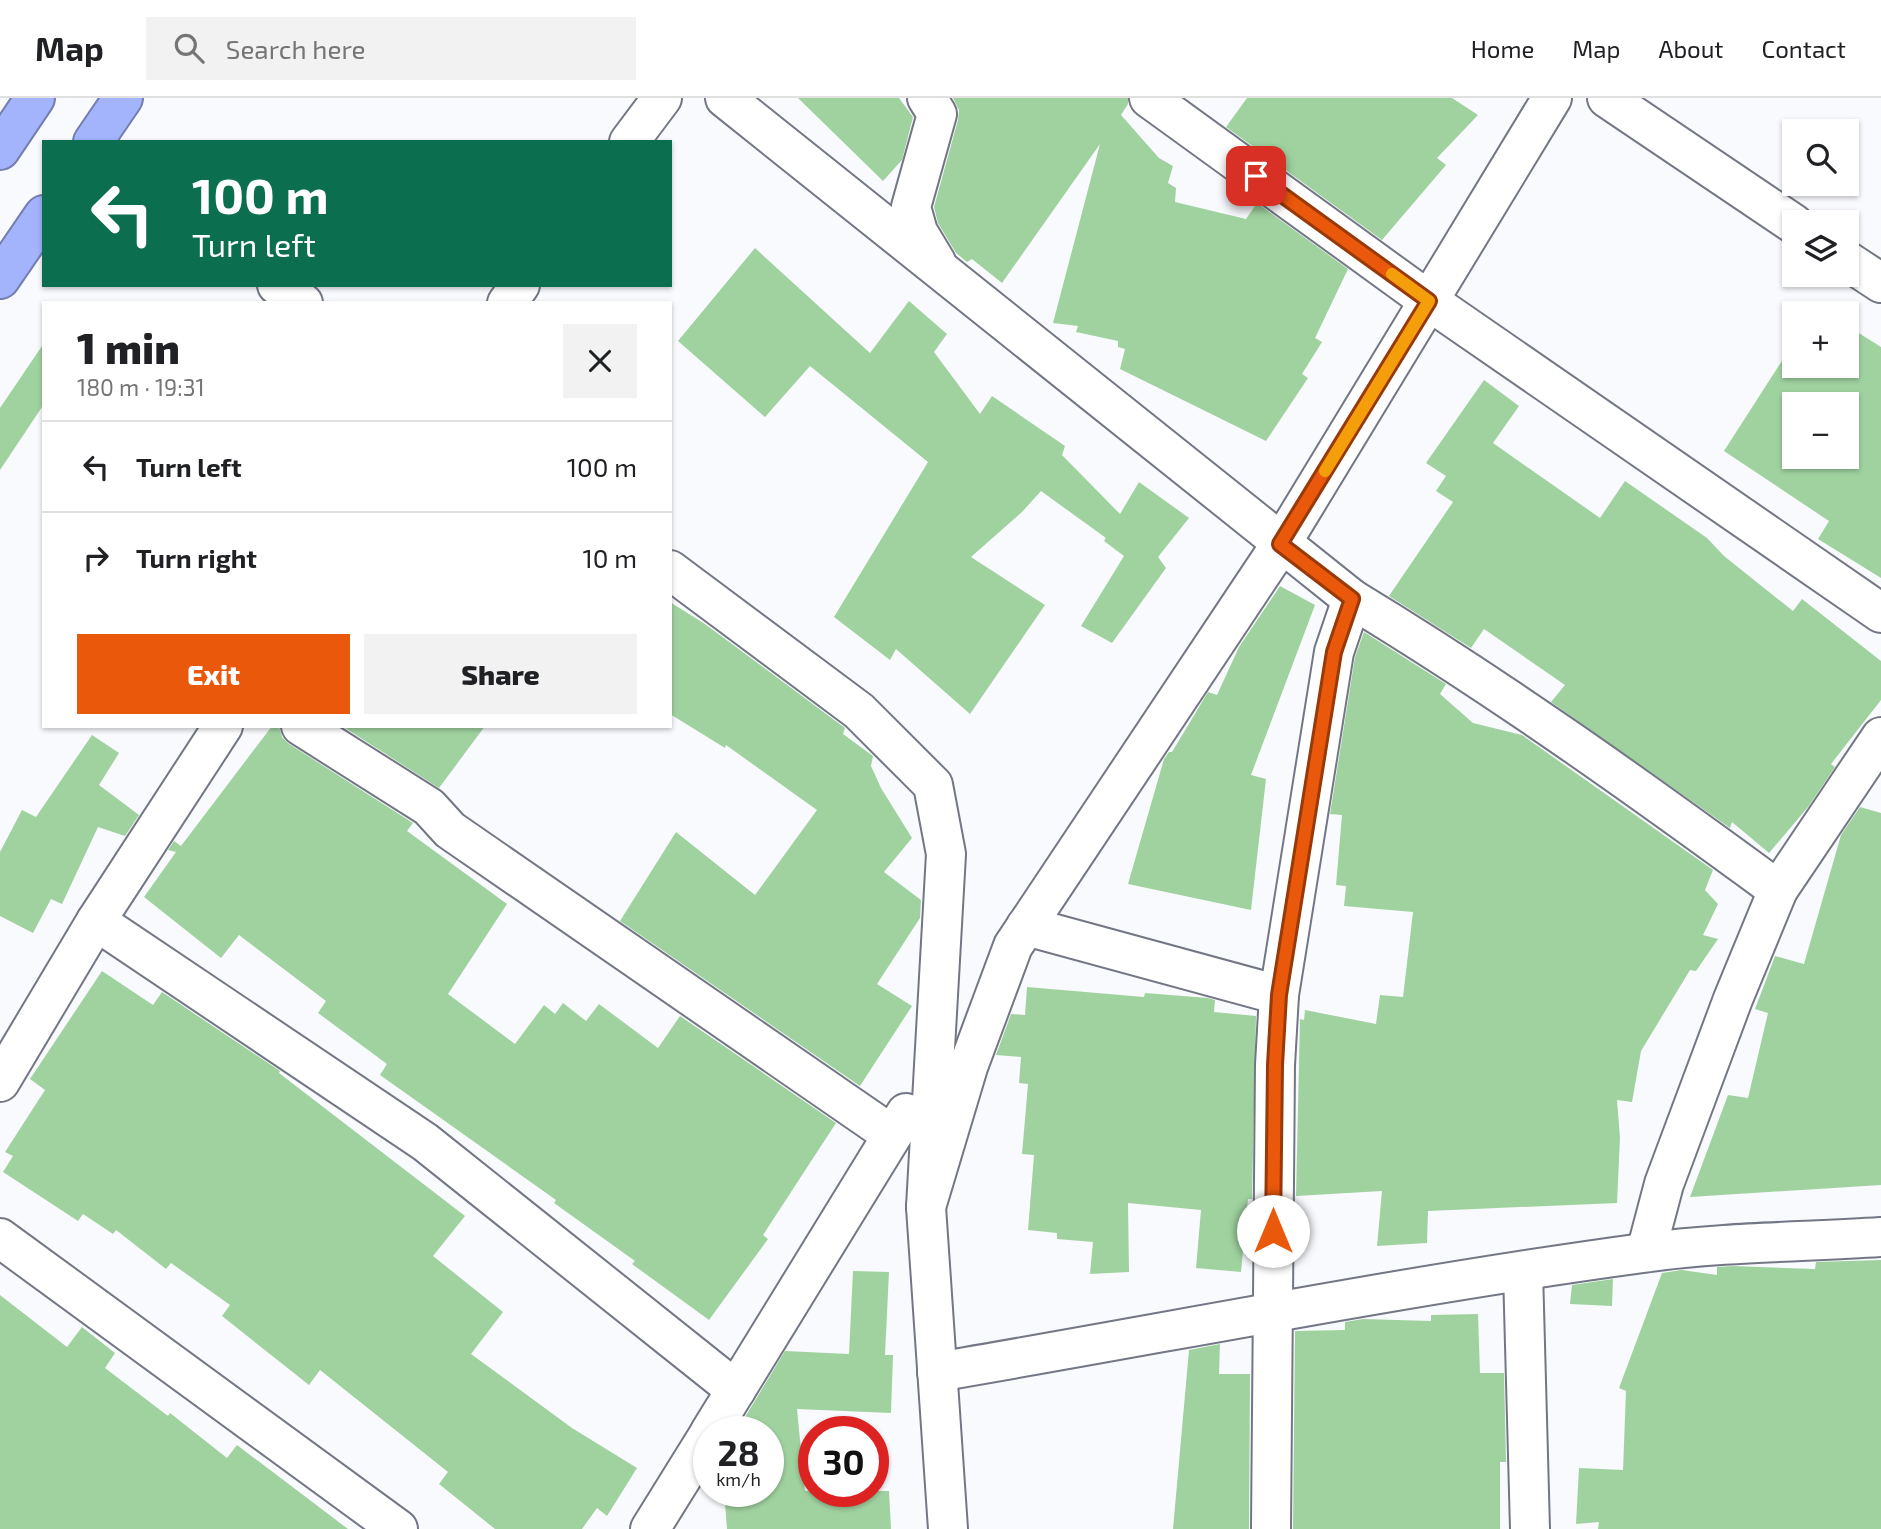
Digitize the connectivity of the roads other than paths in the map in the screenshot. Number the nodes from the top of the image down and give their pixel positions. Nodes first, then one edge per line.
1 (35, 98) edge
2 (123, 98) edge
3 (662, 98) edge
4 (725, 98) edge
5 (927, 98) edge
6 (1149, 98) edge
7 (1552, 98) edge
8 (1607, 98) edge
9 (94, 140) edge
10 (630, 140) edge
11 (0, 150) edge
12 (1782, 216) edge
13 (42, 218) edge
14 (1859, 269) edge
15 (943, 275) junction
16 (0, 279) edge
17 (1881, 284) edge
18 (280, 287) edge
19 (300, 301) edge
20 (1429, 301) junction
21 (1280, 544) junction
22 (672, 571) edge
23 (1352, 599) junction
24 (1881, 613) edge
25 (222, 728) edge
26 (304, 728) edge
27 (1881, 737) edge
28 (1778, 890) junction
29 (96, 921) junction
30 (1027, 926) junction
31 (1279, 995) junction
32 (933, 1070) junction
33 (0, 1082) edge
34 (892, 1135) junction
35 (926, 1207) junction
36 (1881, 1237) edge
37 (0, 1238) edge
38 (1646, 1252) junction
39 (1523, 1271) junction
40 (1273, 1315) junction
41 (937, 1372) junction
42 (736, 1390) junction
43 (720, 1416) edge
44 (693, 1460) edge
45 (398, 1529) edge
46 (650, 1529) edge
47 (948, 1529) edge
48 (1271, 1529) edge
49 (1530, 1529) edge

1 - 11 highway
2 - 9 highway
3 - 10 street
4 - 15 street
5 - 15 street
6 - 20 street
7 - 20 street
8 - 12 street
13 - 16 highway
14 - 17 street
15 - 21 street
18 - 19 street
20 - 21 street
20 - 24 street
21 - 23 street
21 - 30 street
22 - 32 street
23 - 28 street
23 - 31 street
25 - 29 street
26 - 34 street
27 - 28 street
28 - 38 street
29 - 33 street
29 - 42 street
30 - 31 street
30 - 35 street
31 - 40 street
32 - 34 street
32 - 35 street
34 - 42 street
35 - 41 street
36 - 38 street
37 - 45 street
38 - 39 street
39 - 40 street
39 - 49 street
40 - 41 street
40 - 48 street
41 - 47 street
42 - 43 street
44 - 46 street

